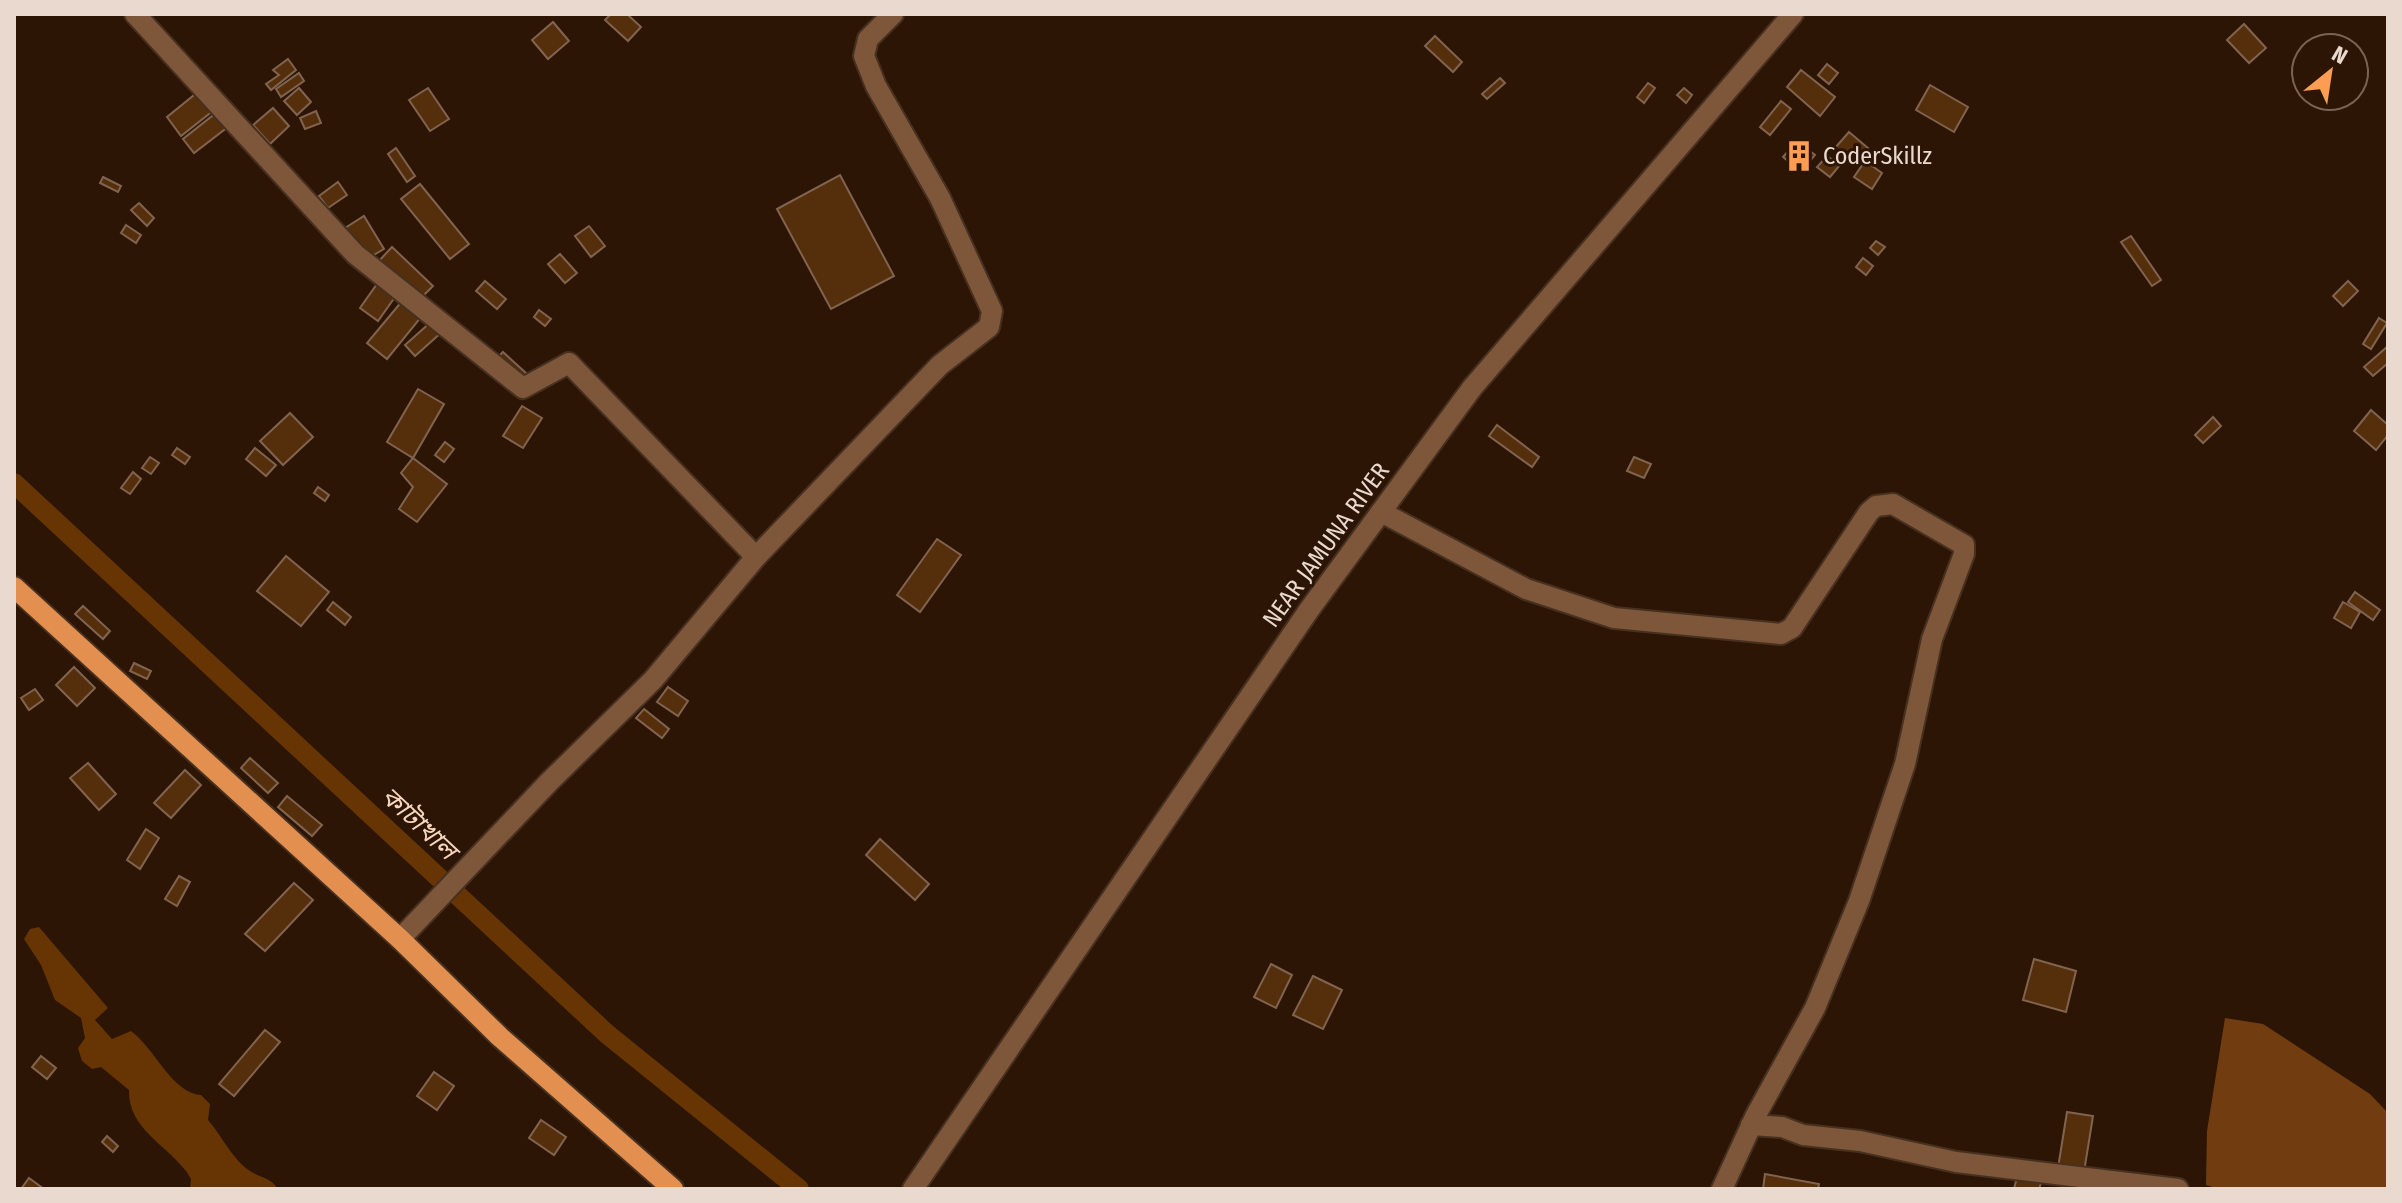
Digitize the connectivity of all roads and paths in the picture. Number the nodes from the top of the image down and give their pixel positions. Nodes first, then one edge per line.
1 (135, 14) edge
2 (893, 14) edge
3 (1793, 14) edge
4 (1381, 512) junction
5 (756, 557) junction
6 (14, 587) edge
7 (400, 939) junction
8 (1751, 1125) junction
9 (673, 1189) edge
10 (913, 1189) edge
11 (1722, 1189) edge
12 (2178, 1189) edge

1 - 5 street
2 - 5 street
3 - 4 street, NEAR JAMUNA RIVER
4 - 8 street
4 - 10 street, NEAR JAMUNA RIVER
5 - 7 street
6 - 7 main road
7 - 9 main road
8 - 11 street
8 - 12 street

